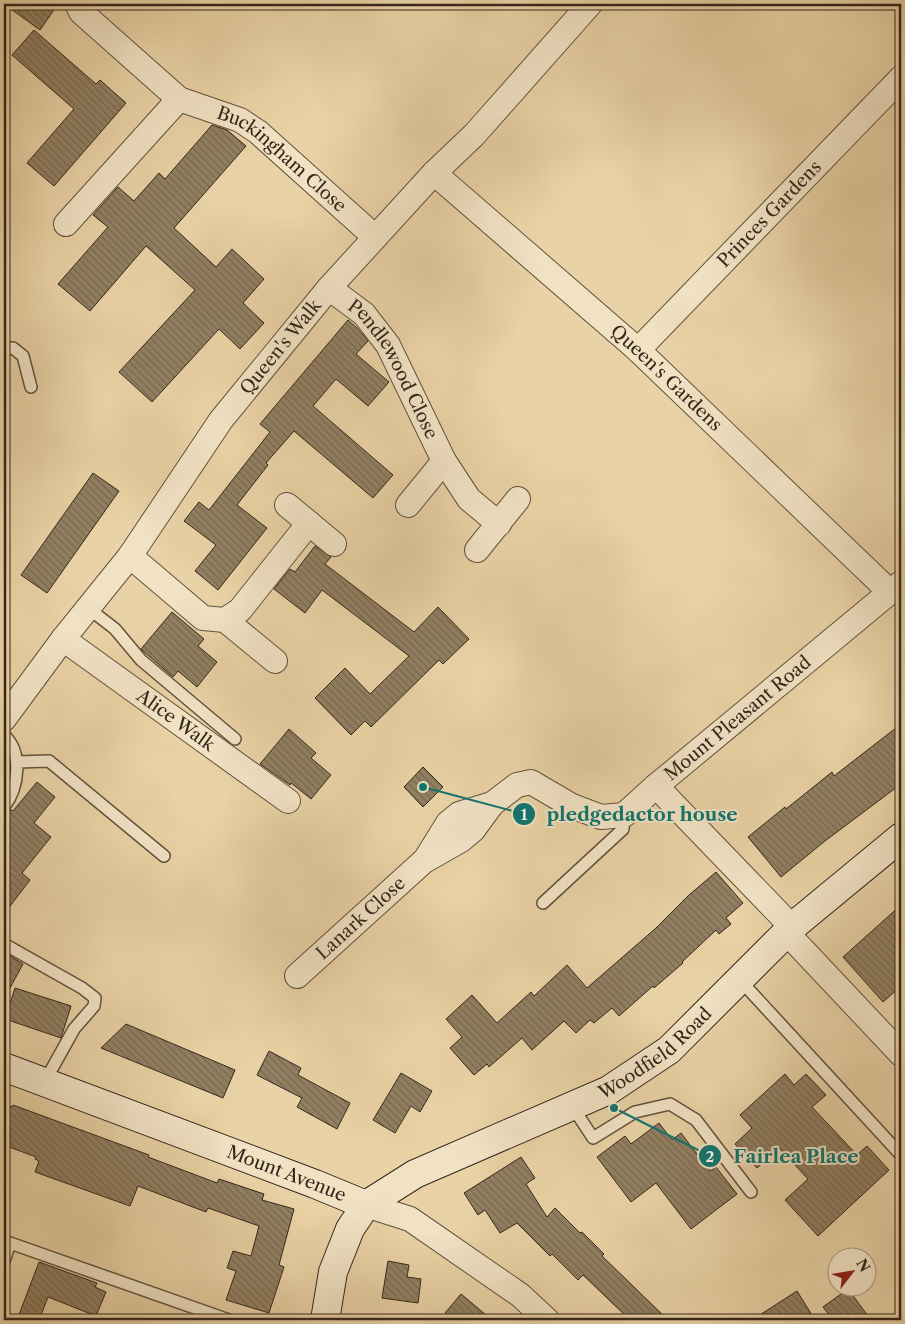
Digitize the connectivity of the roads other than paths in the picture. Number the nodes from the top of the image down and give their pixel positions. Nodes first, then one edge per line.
1 (77, 4) edge
2 (590, 4) edge
3 (901, 78) edge
4 (179, 99) junction
5 (434, 173) junction
6 (66, 224) dead end
7 (375, 237) junction
8 (328, 288) junction
9 (4, 348) edge
10 (638, 350) junction
11 (31, 388) dead end
12 (444, 461) junction
13 (518, 499) dead end
14 (287, 505) dead end
15 (408, 505) dead end
16 (308, 523) junction
17 (498, 524) junction
18 (334, 544) dead end
19 (477, 550) dead end
20 (130, 556) junction
21 (896, 587) edge
22 (88, 608) junction
23 (225, 620) junction
24 (63, 639) junction
25 (275, 661) dead end
26 (4, 719) edge
27 (4, 735) edge
28 (235, 738) dead end
29 (18, 762) junction
30 (656, 786) junction
31 (288, 802) dead end
32 (4, 807) edge
33 (624, 815) junction
34 (901, 837) edge
35 (164, 856) dead end
36 (542, 903) dead end
37 (789, 929) junction
38 (4, 944) edge
39 (297, 976) dead end
40 (739, 979) junction
41 (901, 1054) edge
42 (4, 1067) edge
43 (44, 1082) junction
44 (572, 1106) junction
45 (901, 1155) edge
46 (751, 1192) dead end
47 (366, 1206) junction
48 (4, 1261) edge
49 (229, 1320) edge
50 (325, 1320) edge
51 (547, 1320) edge

1 - 4 street, Buckingham Close
2 - 5 street, Queen's Walk
3 - 10 street, Princes Gardens
4 - 6 street
4 - 7 street, Buckingham Close
5 - 7 street, Queen's Walk
5 - 10 street, Queen's Gardens
7 - 8 street, Queen's Walk
8 - 12 street, Pendlewood Close
8 - 20 street, Queen's Walk
9 - 11 lane
10 - 21 street, Queen's Gardens
12 - 15 street, Pendlewood Close
12 - 17 street, Pendlewood Close
13 - 17 street
14 - 16 street
16 - 18 street
16 - 23 street
17 - 19 street
20 - 22 street, Queen's Walk
20 - 23 street
21 - 30 street, Mount Pleasant Road
22 - 24 street, Queen's Walk
22 - 28 lane
23 - 25 street
24 - 26 street, Queen's Walk
24 - 31 street, Alice Walk
27 - 29 lane
29 - 32 lane
29 - 35 lane
30 - 33 street
30 - 37 street, Mount Pleasant Road
33 - 36 lane
33 - 39 street, Lanark Close
34 - 37 street, Woodfield Road
37 - 40 street, Woodfield Road
37 - 41 street, Mount Pleasant Road
38 - 43 lane
40 - 44 street, Woodfield Road
40 - 45 lane
42 - 43 street, Mount Avenue
43 - 47 street, Mount Avenue
44 - 46 lane
44 - 47 street, Woodfield Road
47 - 50 street
47 - 51 street, Mount Avenue
48 - 49 lane

